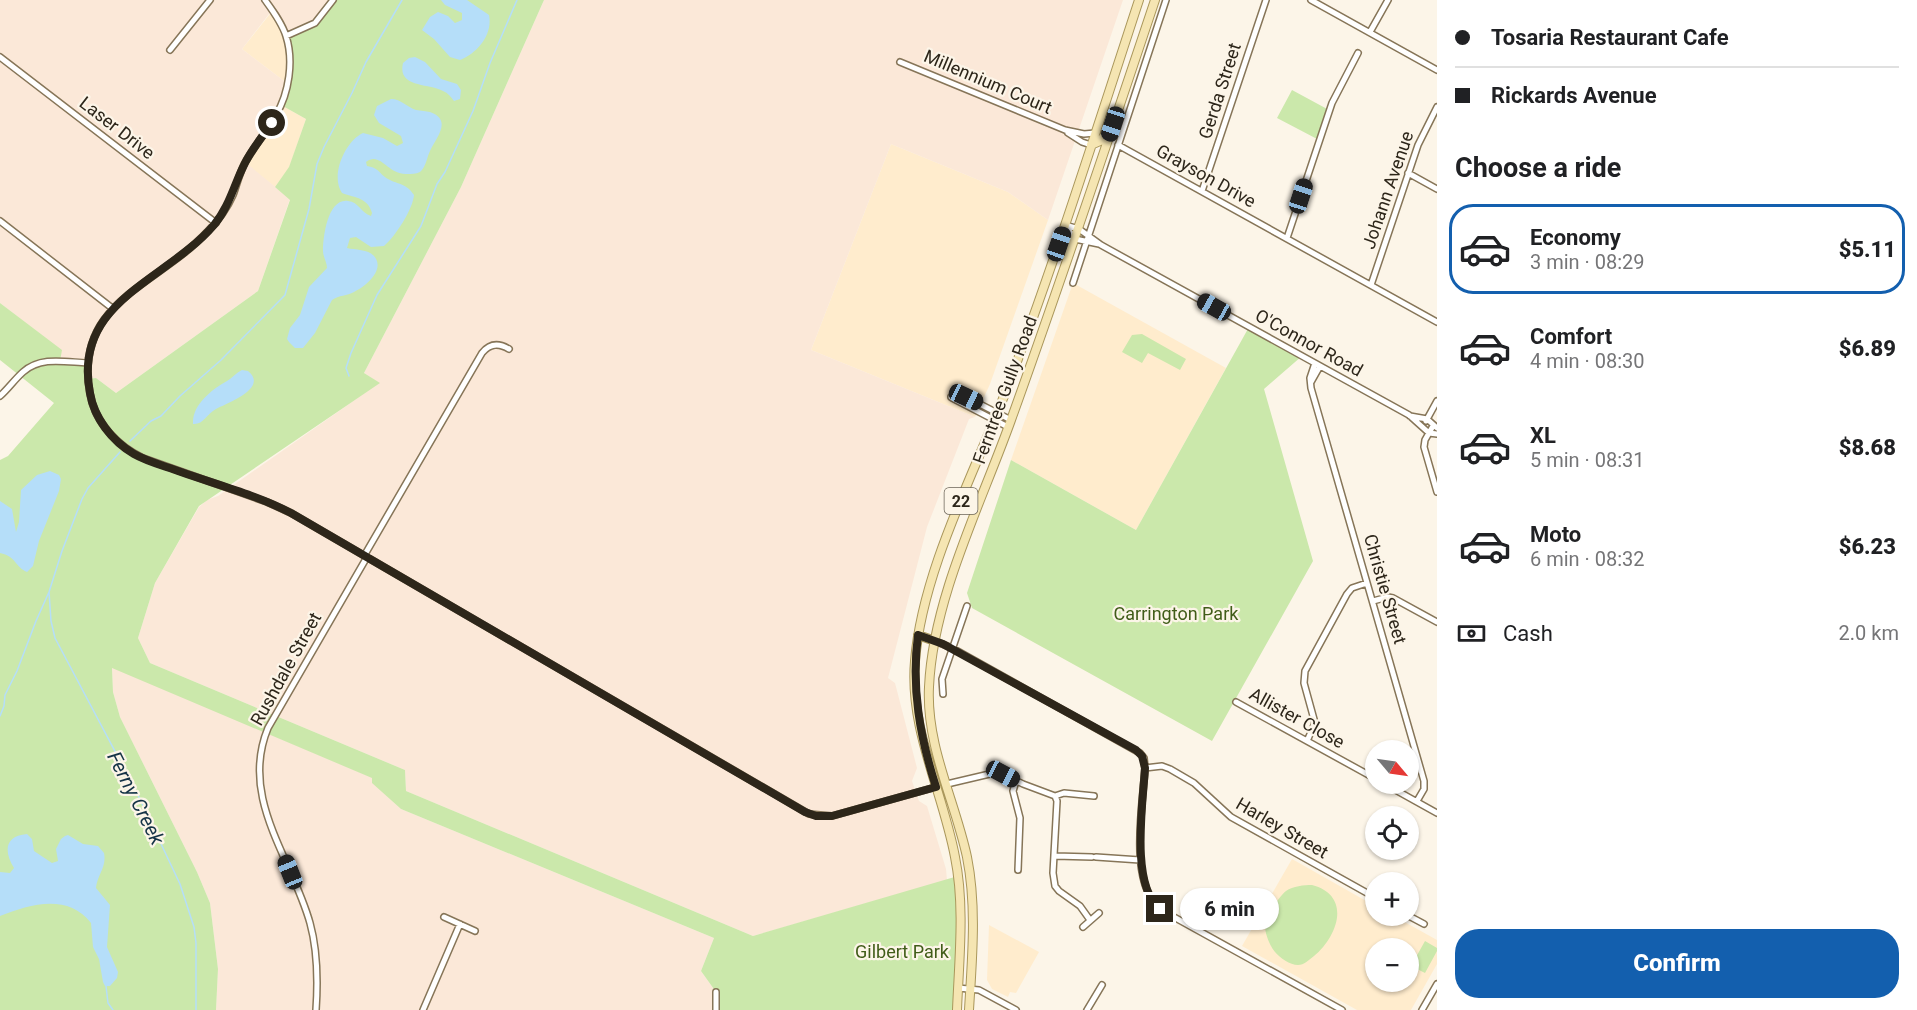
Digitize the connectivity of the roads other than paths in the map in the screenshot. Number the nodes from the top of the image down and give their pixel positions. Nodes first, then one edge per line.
1 (209, 0) edge
2 (266, 0) edge
3 (333, 0) edge
4 (1139, 0) edge
5 (1155, 0) edge
6 (1166, 0) edge
7 (1266, 0) edge
8 (1311, 0) edge
9 (1388, 0) edge
10 (1370, 32) junction
11 (286, 36) junction
12 (170, 50) dead end
13 (1358, 53) dead end
14 (1, 58) edge
15 (900, 62) dead end
16 (1437, 70) edge
17 (1437, 107) edge
18 (1113, 124) junction
19 (1065, 130) junction
20 (1095, 133) junction
21 (1091, 145) junction
22 (1118, 145) junction
23 (1408, 173) junction
24 (1437, 189) edge
25 (1202, 191) junction
26 (0, 221) edge
27 (216, 223) junction
28 (1065, 225) junction
29 (1079, 229) junction
30 (1089, 235) junction
31 (1287, 238) junction
32 (1075, 239) junction
33 (1086, 243) junction
34 (1101, 245) junction
35 (1073, 283) dead end
36 (1371, 285) junction
37 (112, 308) junction
38 (1437, 322) edge
39 (509, 349) dead end
40 (87, 363) junction
41 (1318, 365) junction
42 (0, 396) edge
43 (1437, 401) edge
44 (1408, 415) junction
45 (996, 416) junction
46 (1427, 419) junction
47 (1009, 423) junction
48 (1423, 427) junction
49 (1435, 427) edge
50 (1429, 433) junction
51 (1437, 434) edge
52 (1437, 492) edge
53 (366, 557) junction
54 (1367, 583) junction
55 (1373, 601) junction
56 (967, 606) dead end
57 (1437, 622) edge
58 (918, 635) junction
59 (935, 641) junction
60 (952, 648) junction
61 (943, 694) dead end
62 (1236, 702) dead end
63 (1307, 741) junction
64 (1145, 768) junction
65 (1365, 773) edge
66 (1016, 781) junction
67 (946, 784) junction
68 (936, 787) junction
69 (1404, 794) edge
70 (1055, 796) junction
71 (1094, 796) dead end
72 (1417, 801) junction
73 (1437, 813) edge
74 (1055, 856) junction
75 (1140, 860) junction
76 (1018, 870) dead end
77 (1365, 892) edge
78 (1100, 913) dead end
79 (444, 917) dead end
80 (1090, 920) junction
81 (1419, 921) edge
82 (460, 924) junction
83 (1424, 924) dead end
84 (1083, 927) dead end
85 (475, 931) dead end
86 (1437, 984) edge
87 (1102, 985) dead end
88 (958, 988) junction
89 (971, 989) junction
90 (716, 992) dead end
91 (316, 1010) edge
92 (423, 1010) edge
93 (716, 1010) edge
94 (957, 1010) edge
95 (969, 1010) edge
96 (1016, 1010) edge
97 (1087, 1010) edge
98 (1342, 1010) edge
99 (1422, 1010) edge

1 - 12 street
2 - 11 street
3 - 11 street
4 - 20 main road, Ferntree Gully Road / 22
5 - 18 main road, Ferntree Gully Road / 22
6 - 22 street
7 - 25 street, Gerda Street
8 - 10 street
9 - 10 street
10 - 16 street
11 - 27 street
13 - 31 street
14 - 27 street, Laser Drive
15 - 19 street, Millennium Court
17 - 23 street, Johann Avenue
18 - 21 main road
18 - 29 main road, Ferntree Gully Road / 22
19 - 20 street, Millennium Court
19 - 21 street, Millennium Court
20 - 21 main road, Ferntree Gully Road / 22
21 - 28 main road, Ferntree Gully Road / 22
22 - 25 street, Grayson Drive
22 - 30 street
23 - 24 street
23 - 36 street, Johann Avenue
25 - 31 street, Grayson Drive
26 - 37 street
27 - 37 street
28 - 29 street, O'Connor Road
28 - 32 street
28 - 45 main road, Ferntree Gully Road / 22
29 - 30 street, O'Connor Road
29 - 32 main road, Ferntree Gully Road / 22
30 - 33 street
30 - 34 street, O'Connor Road
31 - 36 street, Grayson Drive
32 - 33 street, O'Connor Road
32 - 47 main road, Ferntree Gully Road / 22
33 - 34 street, O'Connor Road
33 - 35 street
34 - 41 street, O'Connor Road
36 - 38 street, Grayson Drive
37 - 40 street
39 - 53 street, Rushdale Street
40 - 42 street
40 - 53 street
41 - 44 street, O'Connor Road
41 - 54 street, Christie Street
43 - 46 street
44 - 46 street, O'Connor Road
44 - 48 street, O'Connor Road
45 - 45 street
45 - 47 street
45 - 58 main road, Ferntree Gully Road / 22
46 - 48 street
46 - 49 street
47 - 59 main road, Ferntree Gully Road / 22
48 - 50 street, O'Connor Road
49 - 50 street
50 - 51 street
50 - 52 street
53 - 68 street
53 - 91 street, Rushdale Street
54 - 55 street, Christie Street
54 - 63 street
55 - 57 street
55 - 72 street, Christie Street
56 - 60 street
58 - 59 main road
58 - 68 main road, Ferntree Gully Road / 22
59 - 60 street
59 - 67 main road, Ferntree Gully Road / 22
60 - 61 street
60 - 64 street
62 - 63 street, Allister Close
63 - 65 street, Allister Close
64 - 75 street
64 - 77 street, Harley Street
66 - 67 street
66 - 70 street
66 - 76 street
67 - 68 main road
67 - 89 main road, Ferntree Gully Road / 22
68 - 88 main road, Ferntree Gully Road / 22
69 - 72 street
70 - 71 street
70 - 74 street
72 - 73 street
74 - 75 street
74 - 80 street
75 - 98 street
78 - 80 street
79 - 82 street
80 - 84 street
81 - 83 street
82 - 85 street
82 - 92 street
86 - 99 street
87 - 97 street
88 - 89 street
88 - 94 main road, Ferntree Gully Road / 22
89 - 95 main road, Ferntree Gully Road / 22
89 - 96 street
90 - 93 street

